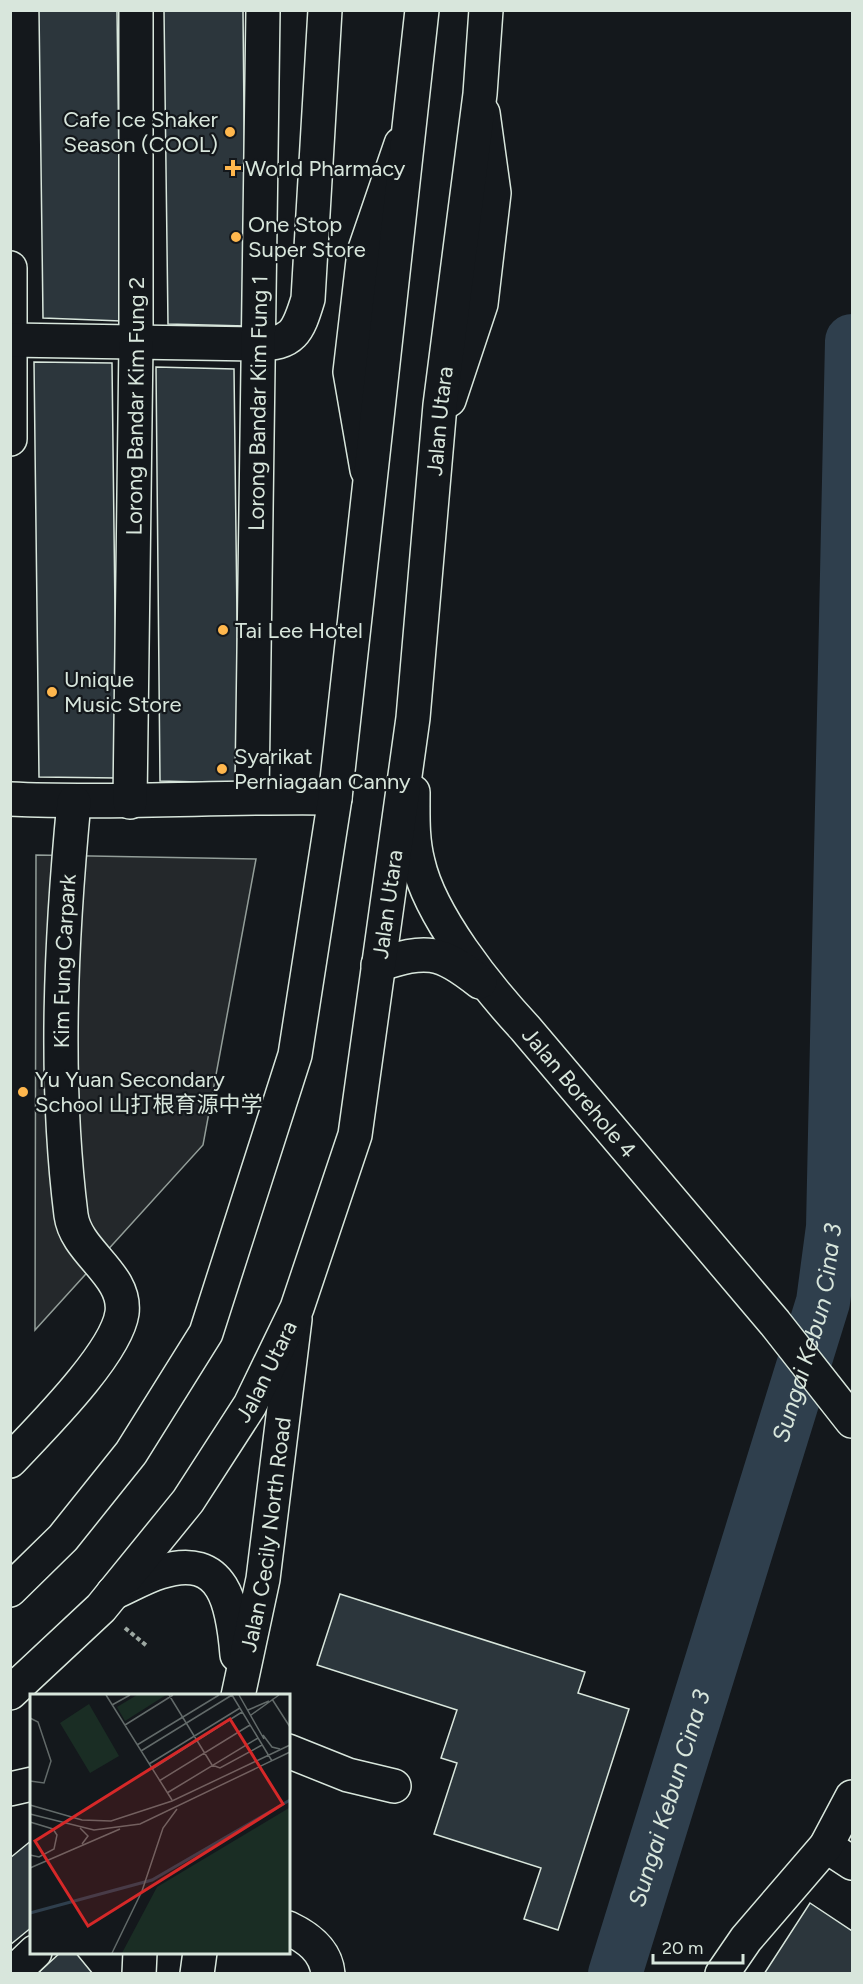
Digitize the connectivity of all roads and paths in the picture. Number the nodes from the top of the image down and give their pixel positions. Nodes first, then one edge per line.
1 (136, 10) edge
2 (263, 10) edge
3 (326, 10) edge
4 (422, 10) edge
5 (486, 10) edge
6 (10, 268) edge
7 (11, 340) edge
8 (136, 342) junction
9 (257, 344) junction
10 (10, 439) edge
11 (413, 718) junction
12 (252, 796) junction
13 (334, 798) junction
14 (10, 799) edge
15 (74, 802) junction
16 (130, 802) junction
17 (378, 965) junction
18 (490, 991) junction
19 (297, 1308) junction
20 (852, 1421) edge
21 (10, 1461) edge
22 (10, 1590) edge
23 (114, 1593) junction
24 (10, 1693) edge
25 (238, 1693) edge
26 (290, 1752) edge
27 (30, 1784) edge
28 (394, 1786) dead end
29 (10, 1789) edge
30 (852, 1797) edge
31 (839, 1854) edge
32 (290, 1929) edge
33 (35, 1954) edge
34 (140, 1954) edge
35 (200, 1954) edge
36 (12, 1974) edge
37 (139, 1974) edge
38 (197, 1974) edge
39 (328, 1974) edge
40 (722, 1974) edge

1 - 8 main road, Lorong Bandar Kim Fung 2
2 - 9 main road, Lorong Bandar Kim Fung 1
3 - 9 main road
4 - 13 main road
5 - 11 main road, Jalan Utara
6 - 7 main road
7 - 8 main road
7 - 10 main road
8 - 9 main road
8 - 16 main road, Lorong Bandar Kim Fung 2
9 - 12 main road, Lorong Bandar Kim Fung 1
11 - 17 main road, Jalan Utara
11 - 18 main road, Jalan Borehole 4
12 - 13 main road
12 - 16 main road
13 - 22 main road
14 - 15 main road
15 - 16 main road
15 - 21 main road, Kim Fung Carpark
17 - 18 main road
17 - 19 main road, Jalan Utara
18 - 20 main road, Jalan Borehole 4
19 - 23 main road, Jalan Utara
19 - 25 main road, Jalan Cecily North Road
23 - 24 main road, Jalan Utara
23 - 25 main road, Jalan Cecily North Road
26 - 28 main road
27 - 29 main road
30 - 31 main road
31 - 40 main road
32 - 39 main road
33 - 36 main road
34 - 37 main road
35 - 38 main road

